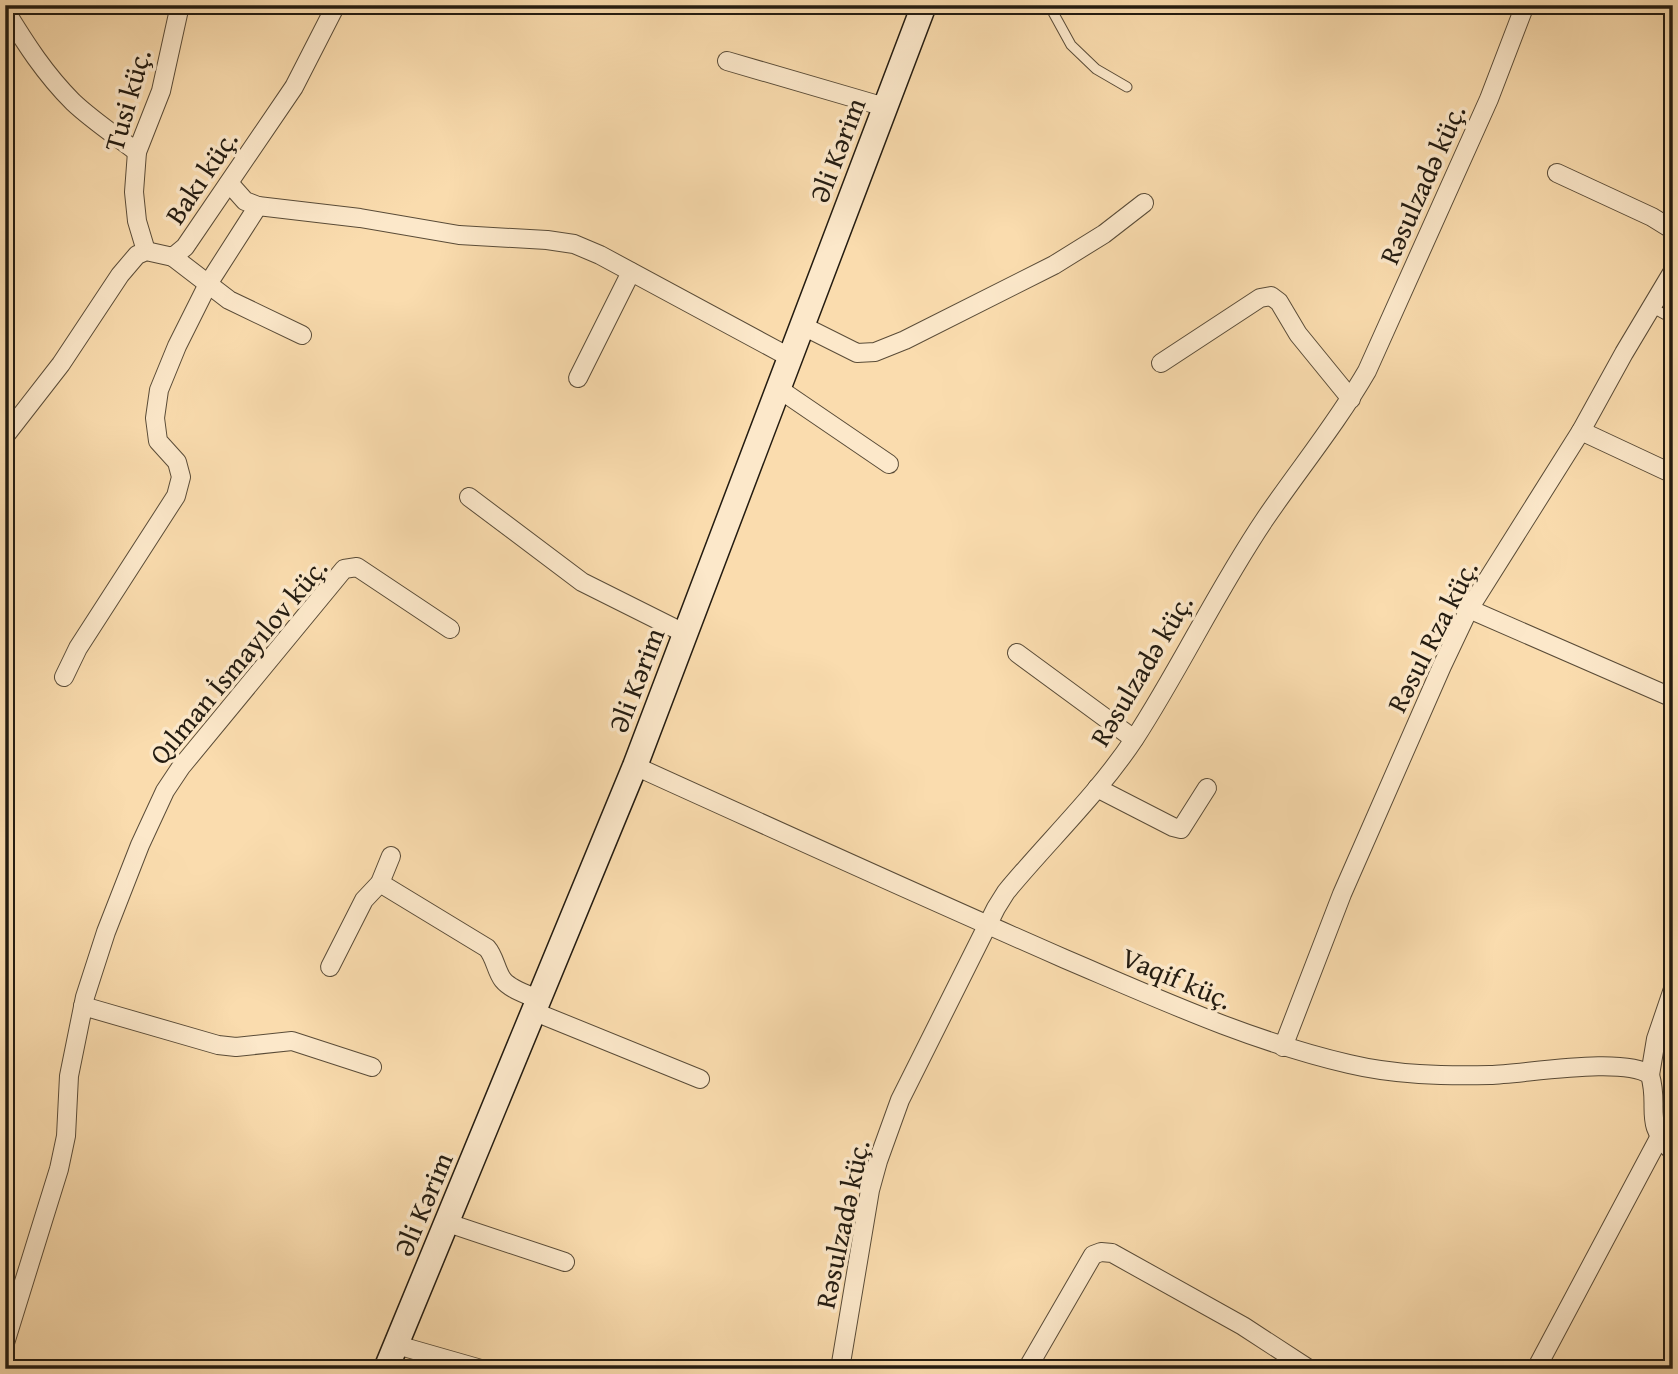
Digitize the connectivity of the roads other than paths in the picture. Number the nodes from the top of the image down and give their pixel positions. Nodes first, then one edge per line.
1 (180, 5) edge
2 (336, 5) edge
3 (924, 5) edge
4 (1049, 5) edge
5 (1525, 5) edge
6 (5, 10) edge
7 (727, 61) dead end
8 (1127, 87) dead end
9 (885, 107) junction
10 (137, 152) junction
11 (1557, 173) dead end
12 (229, 183) junction
13 (1144, 203) dead end
14 (258, 206) junction
15 (1673, 230) edge
16 (146, 251) junction
17 (173, 257) junction
18 (1673, 271) edge
19 (631, 272) junction
20 (208, 284) junction
21 (1651, 307) junction
22 (1673, 319) edge
23 (803, 326) junction
24 (302, 335) dead end
25 (791, 358) junction
26 (1161, 363) dead end
27 (578, 378) dead end
28 (779, 389) junction
29 (1351, 399) junction
30 (1581, 431) junction
31 (5, 436) edge
32 (890, 464) dead end
33 (1673, 474) edge
34 (469, 498) dead end
35 (1469, 609) junction
36 (450, 629) dead end
37 (686, 634) junction
38 (1017, 653) dead end
39 (64, 677) dead end
40 (1673, 698) edge
41 (1134, 739) junction
42 (635, 766) junction
43 (1097, 788) junction
44 (1207, 788) dead end
45 (391, 856) dead end
46 (380, 883) junction
47 (988, 925) junction
48 (330, 967) dead end
49 (1673, 989) edge
50 (83, 1006) junction
51 (538, 1006) junction
52 (1283, 1048) junction
53 (372, 1066) dead end
54 (1650, 1075) junction
55 (700, 1079) dead end
56 (1659, 1138) junction
57 (1673, 1152) edge
58 (448, 1223) junction
59 (565, 1262) dead end
60 (10, 1314) edge
61 (5, 1343) edge
62 (397, 1345) junction
63 (479, 1368) edge
64 (386, 1369) edge
65 (840, 1369) edge
66 (1027, 1369) edge
67 (1310, 1369) edge
68 (1536, 1369) edge

1 - 10 street, Tusi küç.
2 - 12 street, Bakı küç.
3 - 9 main road, Əli Kərim
4 - 8 lane
5 - 29 street, Rəsulzadə küç.
6 - 10 street
7 - 9 street
9 - 23 main road, Əli Kərim
10 - 16 street, Tusi küç.
11 - 15 street
12 - 14 street
12 - 17 street, Bakı küç.
13 - 23 street
14 - 19 street
14 - 20 street
16 - 17 street, Bakı küç.
16 - 31 street, Bakı küç.
17 - 20 street
18 - 21 street, Rəsul Rza küç.
19 - 25 street
19 - 27 street
20 - 24 street
20 - 39 street
21 - 22 lane
21 - 30 street, Rəsul Rza küç.
23 - 25 main road, Əli Kərim
25 - 28 main road, Əli Kərim
26 - 29 street
28 - 32 street
28 - 37 main road, Əli Kərim
29 - 41 street, Rəsulzadə küç.
30 - 33 street
30 - 35 street, Rəsul Rza küç.
34 - 37 street
35 - 40 street
35 - 52 street, Rəsul Rza küç.
36 - 50 street, Qılman İsmayılov küç.
37 - 42 main road, Əli Kərim
38 - 41 street
41 - 43 street, Rəsulzadə küç.
42 - 47 street, Vaqif küç.
42 - 51 main road, Əli Kərim
43 - 44 street
43 - 47 street, Rəsulzadə küç.
45 - 46 street
46 - 48 street
46 - 51 street
47 - 52 street, Vaqif küç.
47 - 65 street, Rəsulzadə küç.
49 - 54 street
50 - 53 street
50 - 60 street, Qılman İsmayılov küç.
51 - 55 street
51 - 58 main road, Əli Kərim
52 - 54 street, Vaqif küç.
54 - 56 street
56 - 57 street
56 - 68 street
58 - 59 street
58 - 62 main road, Əli Kərim
60 - 61 street, Qılman İsmayılov küç.
62 - 63 street
62 - 64 main road, Əli Kərim
66 - 67 street

